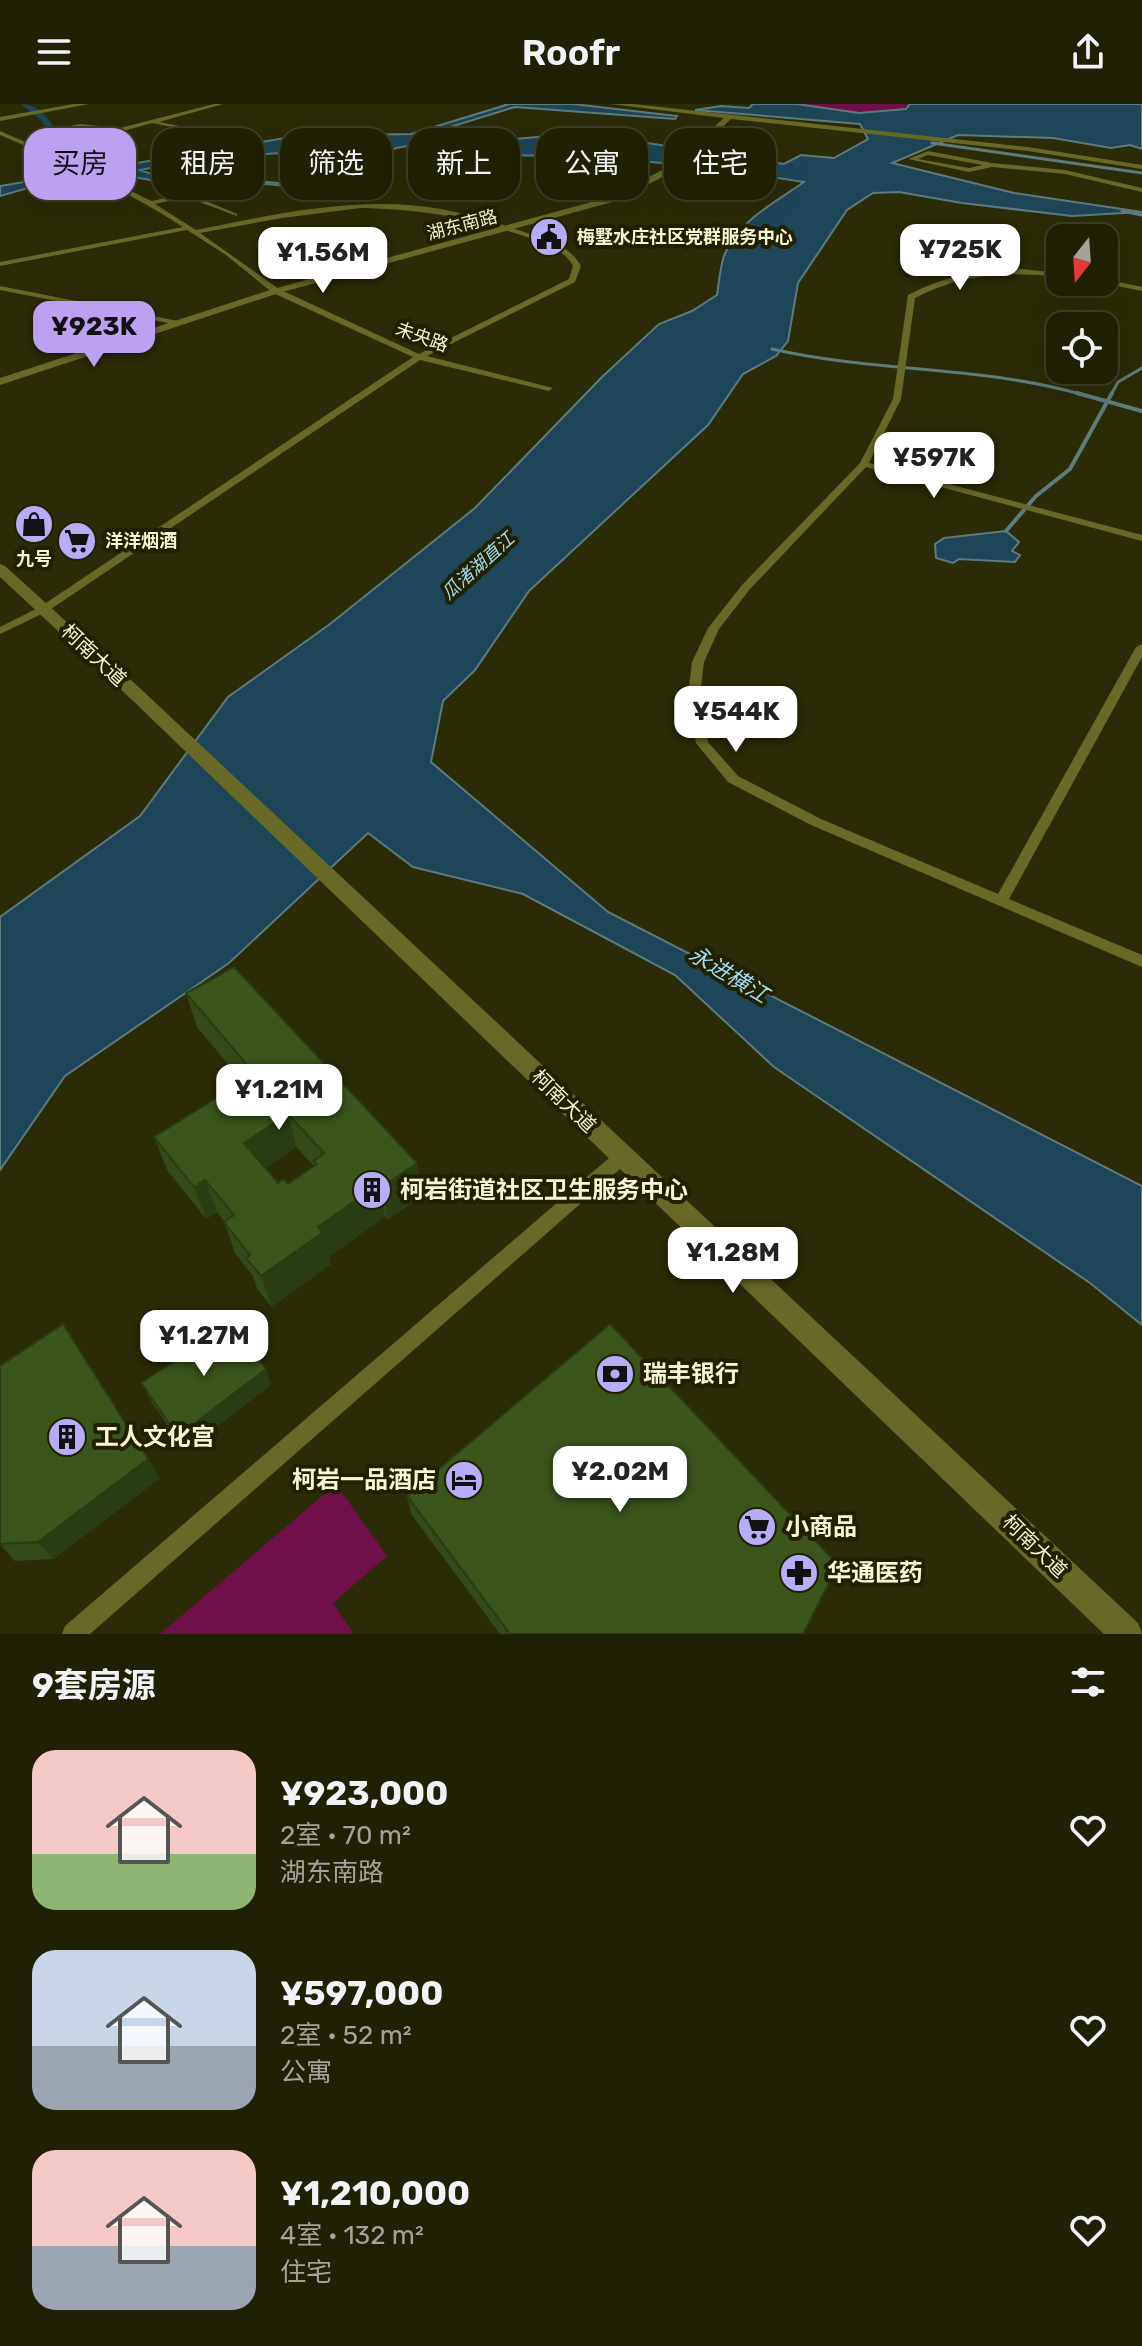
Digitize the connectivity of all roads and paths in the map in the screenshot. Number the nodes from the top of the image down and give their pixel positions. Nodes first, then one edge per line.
1 (86, 104) edge
2 (220, 104) edge
3 (614, 104) edge
4 (728, 118) junction
5 (0, 119) edge
6 (153, 122) junction
7 (65, 128) edge
8 (104, 128) edge
9 (128, 128) edge
10 (183, 128) edge
11 (0, 133) edge
12 (992, 165) junction
13 (1142, 167) edge
14 (1142, 190) edge
15 (164, 200) edge
16 (199, 200) edge
17 (150, 203) junction
18 (235, 215) dead end
19 (510, 228) junction
20 (193, 230) junction
21 (0, 264) edge
22 (1046, 274) edge
23 (1118, 284) edge
24 (0, 288) edge
25 (1142, 289) edge
26 (276, 291) junction
27 (178, 323) junction
28 (419, 357) junction
29 (0, 382) edge
30 (549, 388) dead end
31 (864, 464) junction
32 (1142, 538) edge
33 (0, 569) edge
34 (44, 609) junction
35 (0, 631) edge
36 (1142, 647) edge
37 (1001, 901) junction
38 (1142, 961) edge
39 (622, 1157) junction
40 (73, 1634) edge
41 (1127, 1634) edge

1 - 5 street
2 - 6 street
3 - 4 street
4 - 13 street
4 - 19 street, 湖东南路
6 - 9 street
6 - 10 street
7 - 8 street
11 - 17 street, 未央路
12 - 12 street
12 - 14 street
15 - 17 street
16 - 18 street
17 - 20 street, 未央路
19 - 20 street
19 - 26 street, 湖东南路
19 - 28 street
20 - 21 street
20 - 26 street, 未央路
22 - 31 street
23 - 25 street
24 - 27 street
26 - 27 street, 湖东南路
26 - 28 street, 未央路
27 - 29 street, 湖东南路
28 - 30 street, 未央路
28 - 34 street
31 - 32 street
31 - 37 street
33 - 34 main road, 柯南大道
34 - 35 street
34 - 39 main road, 柯南大道
36 - 37 street
37 - 38 street
39 - 40 street
39 - 41 main road, 柯南大道

